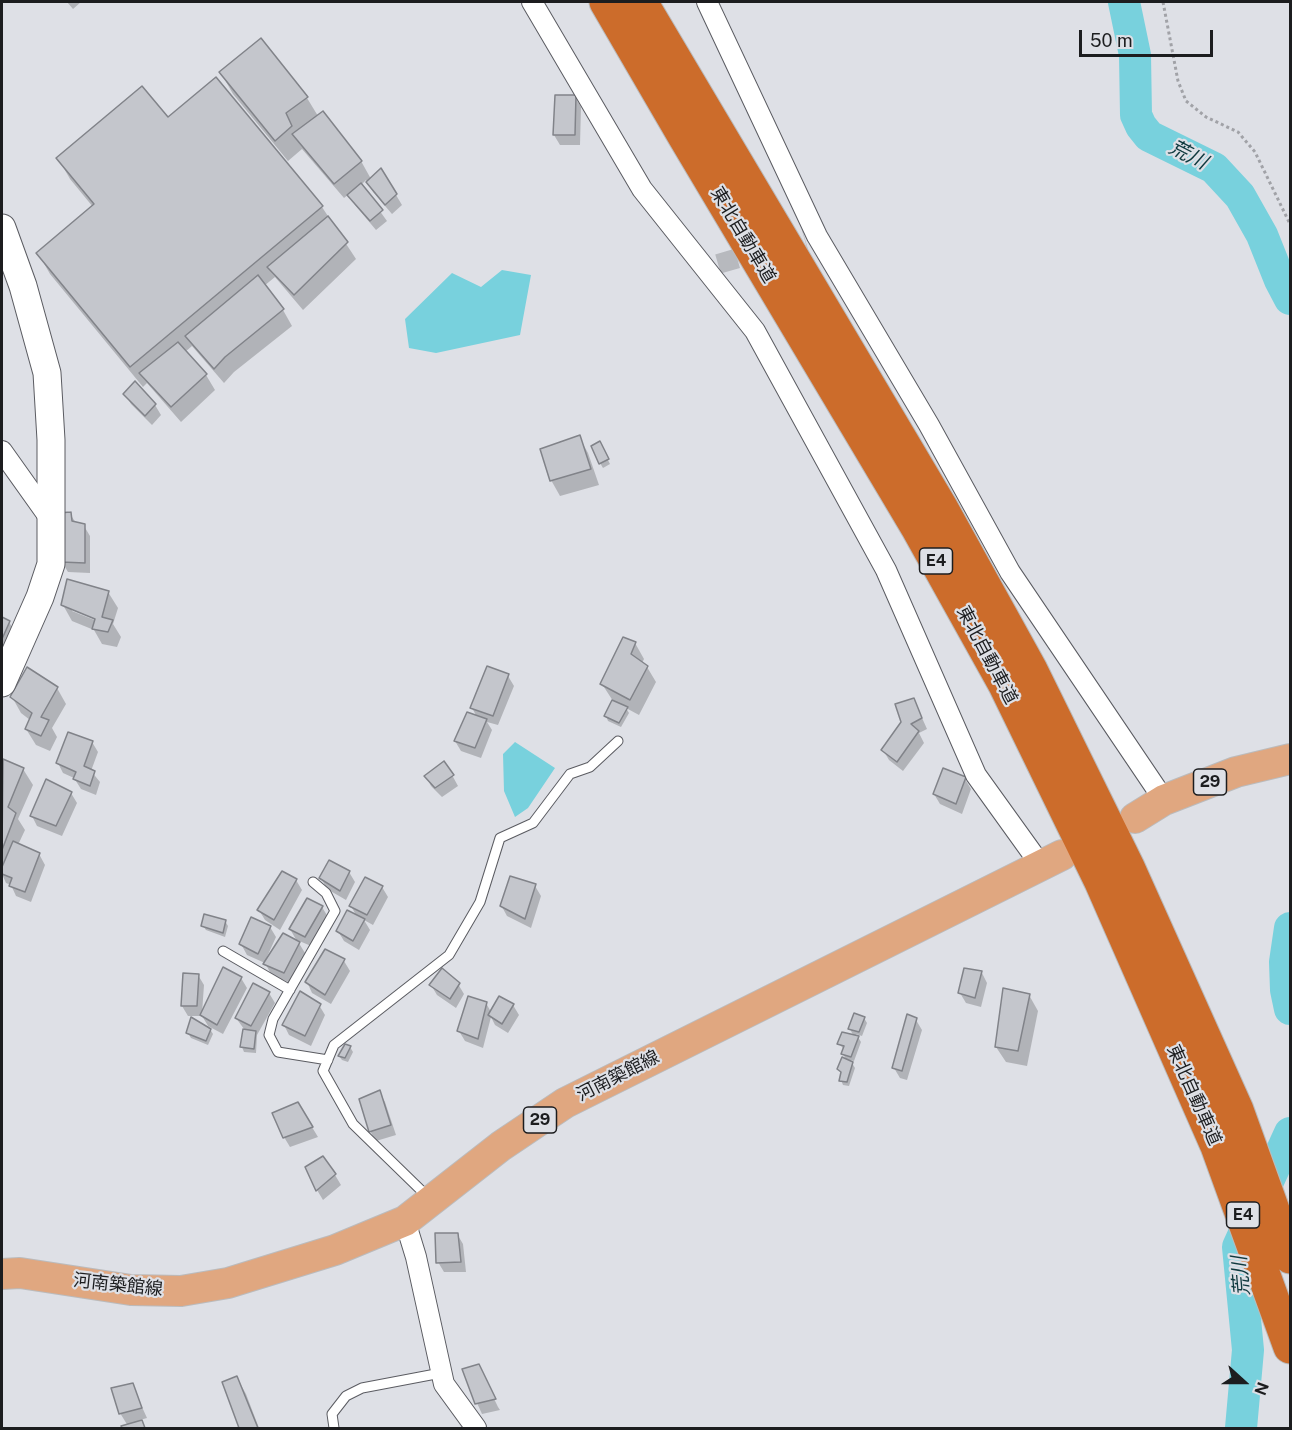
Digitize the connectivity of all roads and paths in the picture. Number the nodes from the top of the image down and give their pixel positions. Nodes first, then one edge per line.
1 (532, 2) edge
2 (606, 2) edge
3 (642, 2) edge
4 (707, 2) edge
5 (1163, 2) edge
6 (1290, 224) edge
7 (2, 228) edge
8 (2, 451) edge
9 (51, 520) junction
10 (2, 683) edge
11 (618, 741) dead end
12 (1290, 759) edge
13 (1164, 800) junction
14 (1134, 818) dead end
15 (1051, 860) joint
16 (312, 882) dead end
17 (223, 951) dead end
18 (290, 990) junction
19 (328, 1060) junction
20 (432, 1201) junction
21 (405, 1221) junction
22 (1288, 1250) edge
23 (2, 1274) edge
24 (1290, 1347) edge
25 (441, 1373) junction
26 (334, 1428) edge
27 (476, 1428) edge

1 - 15 street
2 - 24 highway, 東北自動車道 / E4
3 - 22 highway, 東北自動車道 / E4
4 - 13 street
5 - 6 path
7 - 9 street
8 - 9 street
9 - 10 street
11 - 19 lane
12 - 13 main road, 29
13 - 14 main road, 29
15 - 20 main road, 河南築館線 / 29
16 - 18 lane
17 - 18 lane
18 - 19 lane
19 - 20 lane
20 - 21 main road, 河南築館線 / 29
21 - 23 main road, 河南築館線 / 29
21 - 25 street
25 - 26 lane
25 - 27 street

